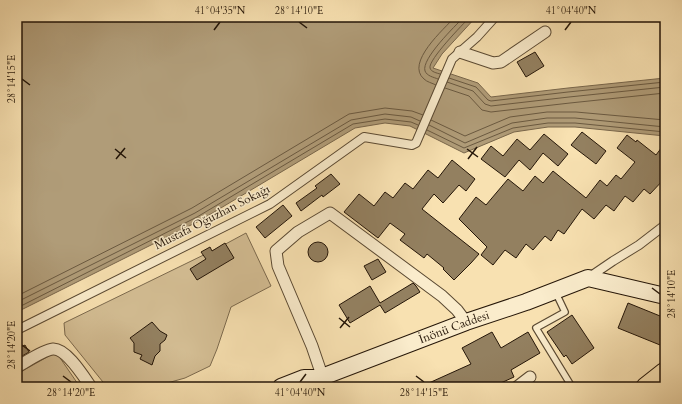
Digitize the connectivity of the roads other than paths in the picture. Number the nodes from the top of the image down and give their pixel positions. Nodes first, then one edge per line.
1 (495, 17) edge
2 (545, 32) dead end
3 (456, 55) junction
4 (665, 225) edge
5 (588, 278) junction
6 (555, 291) junction
7 (665, 296) edge
8 (466, 322) junction
9 (17, 330) edge
10 (17, 367) edge
11 (665, 371) edge
12 (530, 377) dead end
13 (324, 382) edge
14 (92, 387) edge
15 (281, 387) edge
16 (306, 387) edge
17 (517, 387) edge
18 (572, 387) edge
19 (644, 387) edge

1 - 3 street
2 - 3 street
3 - 9 street, Mustafa Oğuzhan Sokağı
4 - 5 street
5 - 6 main road, İnönü Caddesi
5 - 7 main road
6 - 8 main road, İnönü Caddesi
6 - 18 lane
8 - 13 main road, İnönü Caddesi
8 - 13 street
10 - 14 street
11 - 19 highway
12 - 17 street
13 - 15 main road, İnönü Caddesi
13 - 16 main road, İnönü Caddesi

